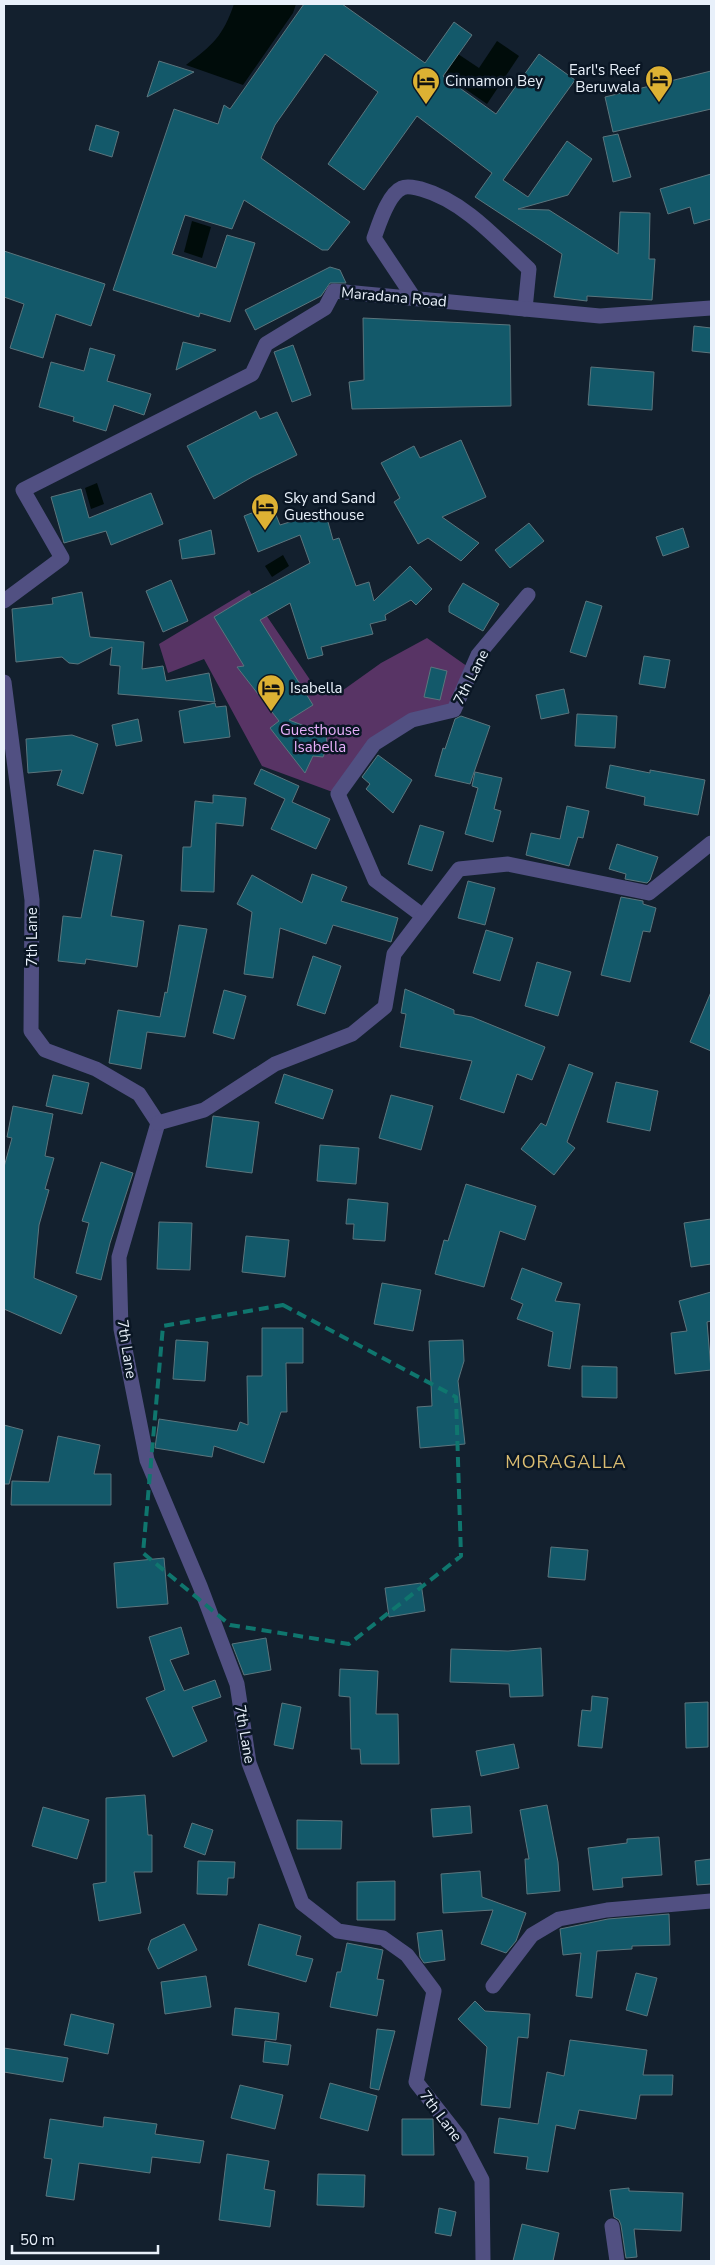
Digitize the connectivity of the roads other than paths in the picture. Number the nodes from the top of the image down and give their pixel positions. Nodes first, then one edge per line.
1 (414, 298) junction
2 (525, 308) junction
3 (711, 308) edge
4 (528, 595) dead end
5 (4, 601) edge
6 (4, 682) edge
7 (711, 843) edge
8 (423, 916) junction
9 (158, 1123) junction
10 (711, 1901) edge
11 (493, 1986) dead end
12 (612, 2226) dead end
13 (484, 2261) edge
14 (617, 2261) edge

1 - 2 street, Maradana Road
1 - 2 street
1 - 5 street, Maradana Road
2 - 3 street, Maradana Road
4 - 8 street, 7th Lane
6 - 9 street, 7th Lane
7 - 8 street
8 - 9 street
9 - 13 street, 7th Lane
10 - 11 street
12 - 14 street

